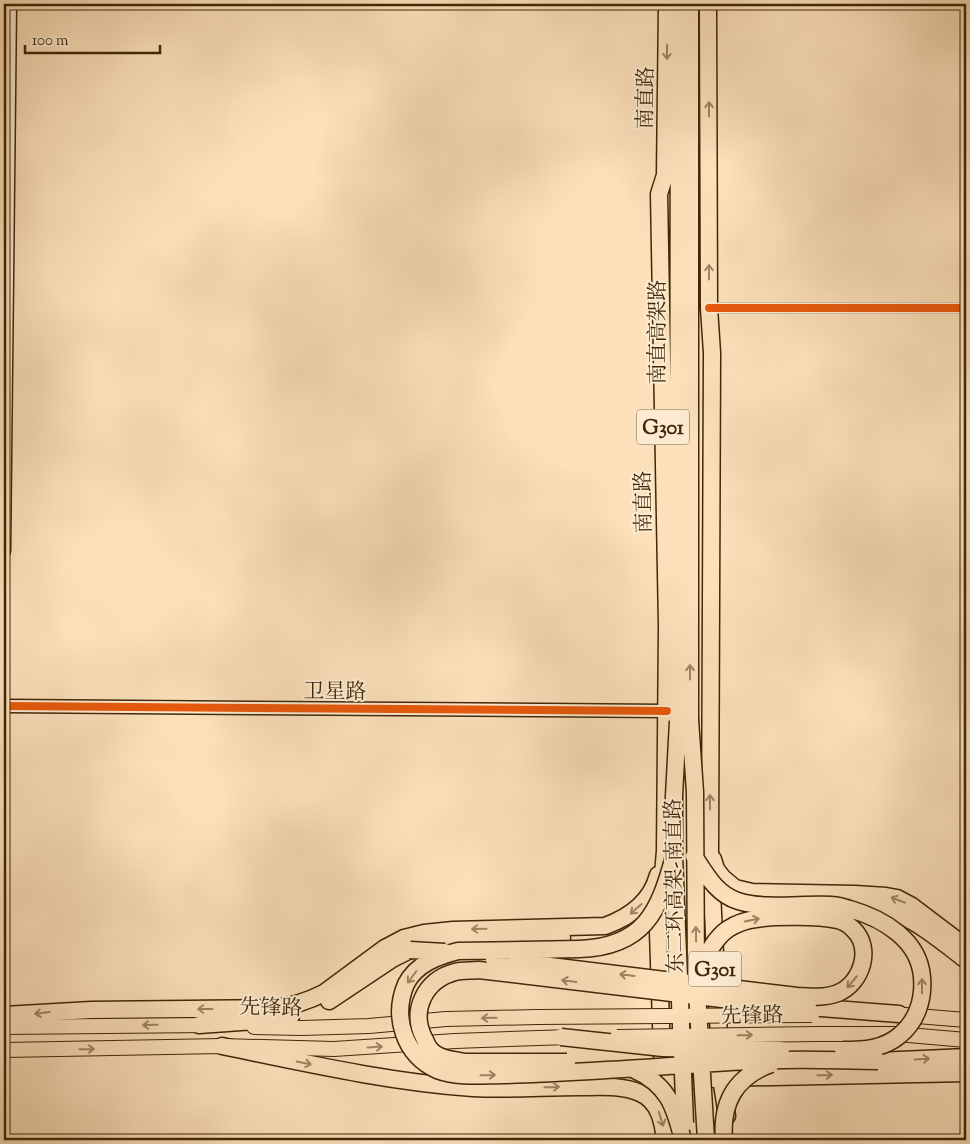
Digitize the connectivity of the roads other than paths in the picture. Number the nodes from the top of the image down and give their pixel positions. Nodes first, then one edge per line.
1 (10, 4) edge
2 (667, 4) edge
3 (679, 4) edge
4 (690, 4) edge
5 (708, 4) edge
6 (659, 194) junction
7 (709, 308) junction
8 (966, 308) edge
9 (712, 353) junction
10 (4, 551) edge
11 (4, 706) edge
12 (678, 717) junction
13 (695, 792) junction
14 (674, 796) junction
15 (710, 850) junction
16 (669, 854) junction
17 (694, 856) junction
18 (835, 905) junction
19 (639, 928) junction
20 (966, 947) edge
21 (410, 950) junction
22 (966, 960) edge
23 (696, 976) junction
24 (810, 1011) junction
25 (899, 1014) joint
26 (4, 1015) edge
27 (966, 1020) edge
28 (199, 1025) junction
29 (4, 1027) edge
30 (561, 1038) junction
31 (966, 1040) edge
32 (222, 1046) junction
33 (4, 1050) edge
34 (966, 1056) edge
35 (784, 1060) junction
36 (966, 1073) edge
37 (777, 1076) junction
38 (721, 1078) junction
39 (663, 1084) junction
40 (652, 1100) junction
41 (665, 1140) edge
42 (684, 1140) edge
43 (706, 1140) edge
44 (724, 1140) edge
45 (730, 1140) edge

1 - 10 street
2 -> 6 highway, 南直路 / G301
3 - 12 highway, 南直高架路
12 -> 4 highway, 南直高架路
7 -> 5 highway, G301
6 - 12 highway, 南直路 / G301
6 - 14 highway, bridge
7 - 8 street
7 - 9 highway, G301
9 - 13 highway, bridge
15 -> 9 highway, G301
11 - 12 street, 卫星路
12 - 13 highway, 东二环高架-南直路, bridge
12 - 14 highway, 东二环高架-南直路, bridge
12 - 16 highway, 南直路 / G301
13 - 17 highway, 东二环高架-南直路, bridge
14 - 16 highway, 东二环高架-南直路, bridge
15 - 16 street
20 -> 15 highway
15 - 38 highway, G301
16 - 19 highway, bridge
16 -> 26 highway
16 - 39 highway
16 - 42 highway, 东二环高架-南直路, bridge
17 - 18 highway, bridge
23 -> 17 highway, 东二环高架-南直路, bridge
18 - 22 highway, bridge
30 -> 18 highway, bridge
19 - 21 highway, bridge
19 -> 35 highway, bridge
23 -> 21 highway, bridge
21 - 28 highway
23 - 43 highway, 东二环高架-南直路, bridge
24 - 25 highway
24 -> 28 main road, 先锋路, bridge
24 -> 42 highway, bridge
25 - 27 main road
28 -> 29 main road, 先锋路
30 -> 31 main road, 先锋路, bridge
32 -> 30 main road, 先锋路, bridge
33 -> 32 main road, 先锋路
32 -> 40 highway
35 -> 34 highway, bridge
35 - 44 highway, bridge
37 -> 36 highway
37 - 38 highway
37 - 45 highway
38 - 39 highway
38 - 45 highway, G301
39 - 40 highway
40 -> 41 highway

